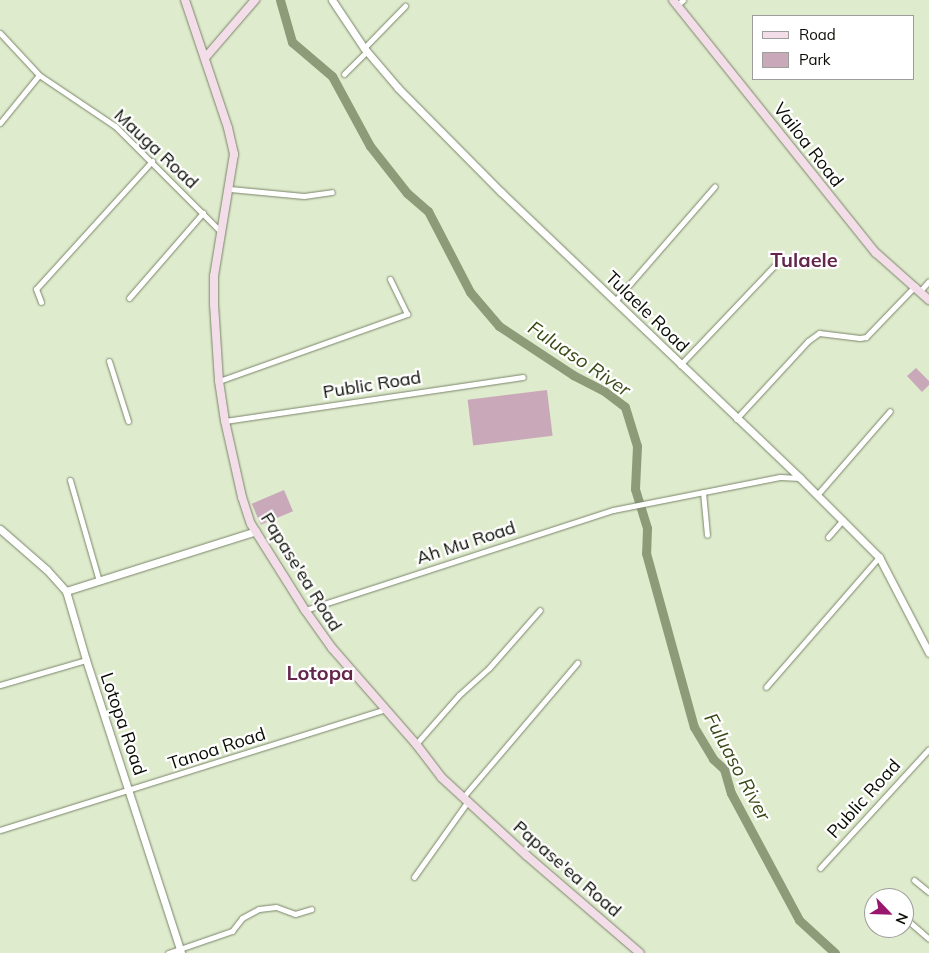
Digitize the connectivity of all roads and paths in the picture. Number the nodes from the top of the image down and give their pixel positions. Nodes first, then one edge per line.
1 (185, 0) edge
2 (255, 0) edge
3 (332, 0) edge
4 (678, 2) edge
5 (405, 6) dead end
6 (0, 33) edge
7 (366, 49) junction
8 (205, 58) junction
9 (344, 74) dead end
10 (39, 75) junction
11 (0, 123) edge
12 (152, 161) junction
13 (715, 186) dead end
14 (230, 189) junction
15 (332, 192) dead end
16 (203, 213) junction
17 (221, 232) junction
18 (774, 266) dead end
19 (390, 279) dead end
20 (929, 281) edge
21 (918, 288) junction
22 (129, 298) dead end
23 (929, 300) edge
24 (614, 301) junction
25 (41, 302) dead end
26 (109, 361) dead end
27 (680, 365) junction
28 (523, 377) dead end
29 (219, 381) junction
30 (890, 411) dead end
31 (736, 419) junction
32 (128, 421) dead end
33 (225, 422) junction
34 (800, 478) junction
35 (70, 480) dead end
36 (703, 492) junction
37 (817, 495) junction
38 (842, 520) junction
39 (0, 529) edge
40 (256, 531) junction
41 (707, 535) dead end
42 (828, 537) dead end
43 (879, 557) junction
44 (99, 581) junction
45 (66, 591) junction
46 (305, 610) junction
47 (540, 610) dead end
48 (929, 653) edge
49 (86, 660) junction
50 (577, 663) dead end
51 (0, 685) edge
52 (766, 687) dead end
53 (385, 710) junction
54 (416, 744) junction
55 (929, 749) edge
56 (130, 791) junction
57 (466, 798) junction
58 (0, 830) edge
59 (820, 868) dead end
60 (414, 877) dead end
61 (914, 880) dead end
62 (929, 892) edge
63 (310, 909) dead end
64 (914, 926) edge
65 (929, 939) edge
66 (180, 951) edge
67 (168, 953) edge
68 (640, 953) edge

1 - 8 main road, Papase'ea Road
2 - 8 main road
3 - 7 street, Tulaele Road
4 - 21 main road, Vailoa Road
5 - 7 street
6 - 10 street, Mauga Road
7 - 9 street
7 - 24 street, Tulaele Road
8 - 14 main road, Papase'ea Road
10 - 11 street
10 - 12 street, Mauga Road
12 - 16 street, Mauga Road
12 - 25 street
13 - 24 street
14 - 15 street
14 - 17 main road, Papase'ea Road
16 - 17 street, Mauga Road
16 - 22 street
17 - 29 main road, Papase'ea Road
18 - 27 street
19 - 29 street
20 - 21 street
21 - 23 main road, Vailoa Road
21 - 31 street
24 - 27 street, Tulaele Road
26 - 32 street
27 - 31 street, Tulaele Road
28 - 33 street, Public Road
29 - 33 main road, Papase'ea Road
30 - 37 street
31 - 34 street, Tulaele Road
33 - 40 main road, Papase'ea Road
34 - 36 street
34 - 37 street, Tulaele Road
35 - 44 street
36 - 41 street
36 - 46 street, Ah Mu Road
37 - 38 street, Tulaele Road
38 - 42 street
38 - 43 street, Tulaele Road
39 - 45 street, Lotopa Road
40 - 44 street
40 - 46 main road, Papase'ea Road
43 - 48 street, Tulaele Road
43 - 52 street
44 - 45 street
45 - 49 street, Lotopa Road
46 - 53 main road, Papase'ea Road
47 - 54 street
49 - 51 street
49 - 56 street, Lotopa Road
50 - 57 street
53 - 54 main road, Papase'ea Road
53 - 56 street, Tanoa Road
54 - 57 main road, Papase'ea Road
55 - 59 street, Public Road
56 - 58 street, Tanoa Road
56 - 66 street, Lotopa Road
57 - 60 street
57 - 68 main road, Papase'ea Road
61 - 62 street
63 - 66 street
64 - 65 street
66 - 67 street

